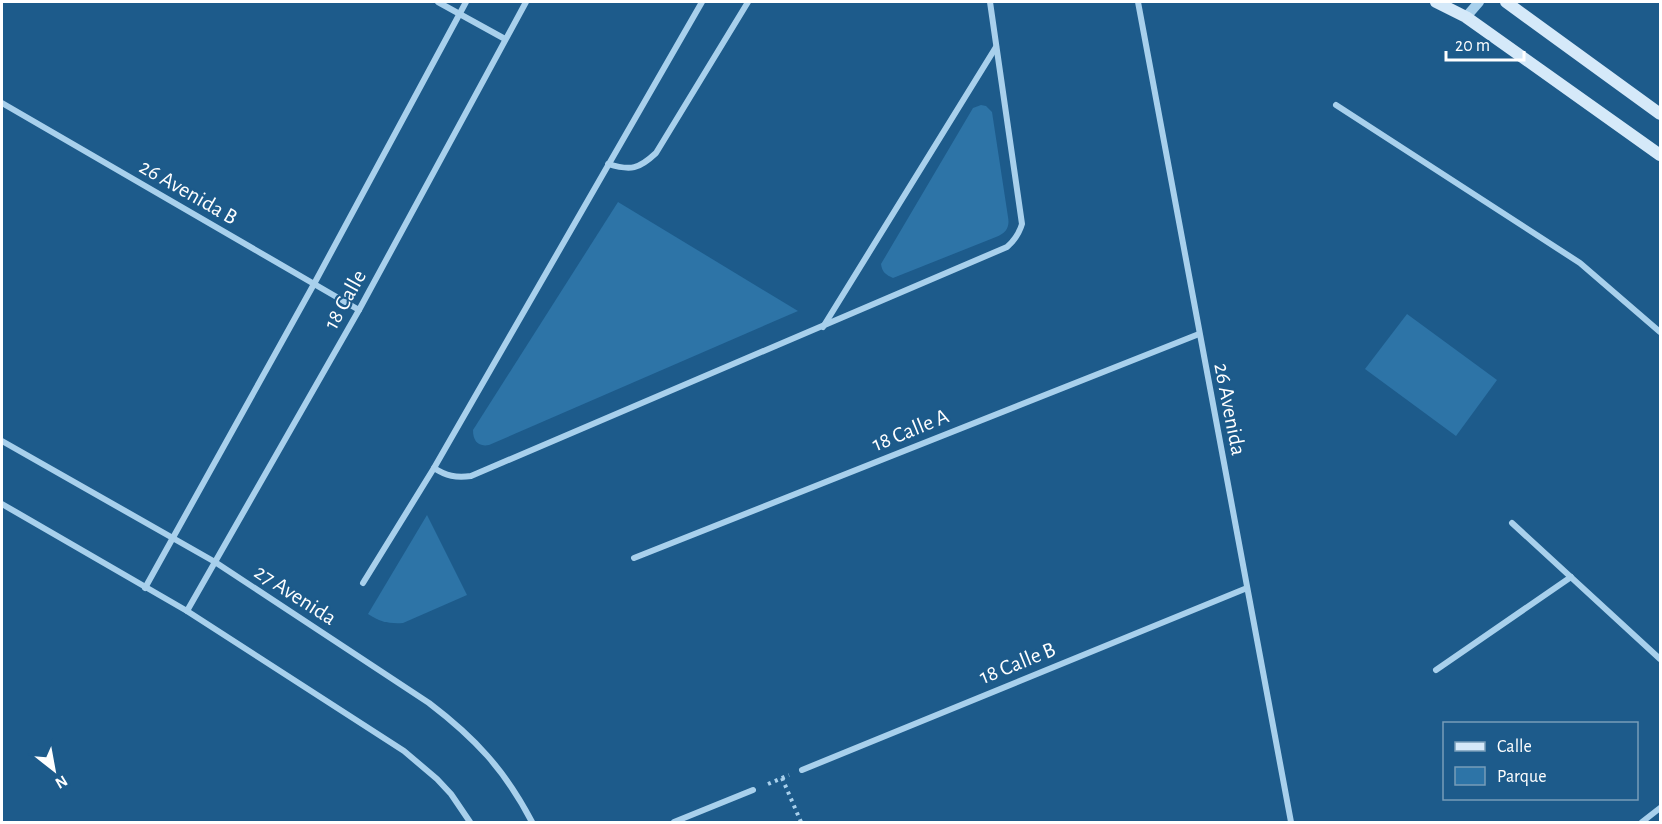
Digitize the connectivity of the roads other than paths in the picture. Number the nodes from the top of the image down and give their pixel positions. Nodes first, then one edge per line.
1 (438, 2) edge
2 (466, 2) edge
3 (526, 2) edge
4 (702, 2) edge
5 (748, 2) edge
6 (990, 2) edge
7 (1138, 2) edge
8 (1436, 2) edge
9 (1479, 2) edge
10 (1506, 2) edge
11 (459, 14) junction
12 (1466, 17) junction
13 (505, 39) junction
14 (996, 47) junction
15 (2, 103) edge
16 (1336, 105) dead end
17 (1660, 114) edge
18 (1660, 155) edge
19 (608, 164) junction
20 (314, 284) junction
21 (359, 310) junction
22 (823, 327) junction
23 (1660, 332) edge
24 (1199, 334) junction
25 (2, 441) edge
26 (434, 468) junction
27 (2, 504) edge
28 (1512, 523) dead end
29 (172, 539) junction
30 (634, 558) dead end
31 (215, 562) junction
32 (1571, 577) junction
33 (363, 583) dead end
34 (145, 588) junction
35 (1247, 588) junction
36 (187, 611) junction
37 (1660, 659) edge
38 (1436, 670) dead end
39 (802, 770) road end
40 (753, 790) road end
41 (1660, 808) edge
42 (470, 822) edge
43 (532, 822) edge
44 (674, 822) edge
45 (1291, 822) edge
46 (1642, 822) edge

1 - 11 street
2 - 11 street, 18 Calle
3 - 13 street, 18 Calle
4 - 19 street
5 - 19 street
6 - 14 street
7 - 24 street, 26 Avenida
8 - 12 main road
9 - 12 street
10 - 17 main road
11 - 13 street
11 - 20 street, 18 Calle
12 - 18 main road
13 - 21 street, 18 Calle
14 - 22 street
14 - 22 street
15 - 20 street, 26 Avenida B
16 - 23 street
19 - 26 street
20 - 21 street, 26 Avenida B
20 - 29 street, 18 Calle
21 - 31 street, 18 Calle
22 - 26 street
24 - 30 street, 18 Calle A
24 - 35 street, 26 Avenida
25 - 29 street, 27 Avenida
26 - 33 street
27 - 34 street
28 - 32 street
29 - 31 street, 27 Avenida
29 - 34 street, 18 Calle
31 - 36 street, 18 Calle
31 - 43 street, 27 Avenida
32 - 37 street
32 - 38 street
34 - 36 street
35 - 39 street, 18 Calle B
35 - 45 street, 26 Avenida
36 - 42 street
40 - 44 street
41 - 46 street

